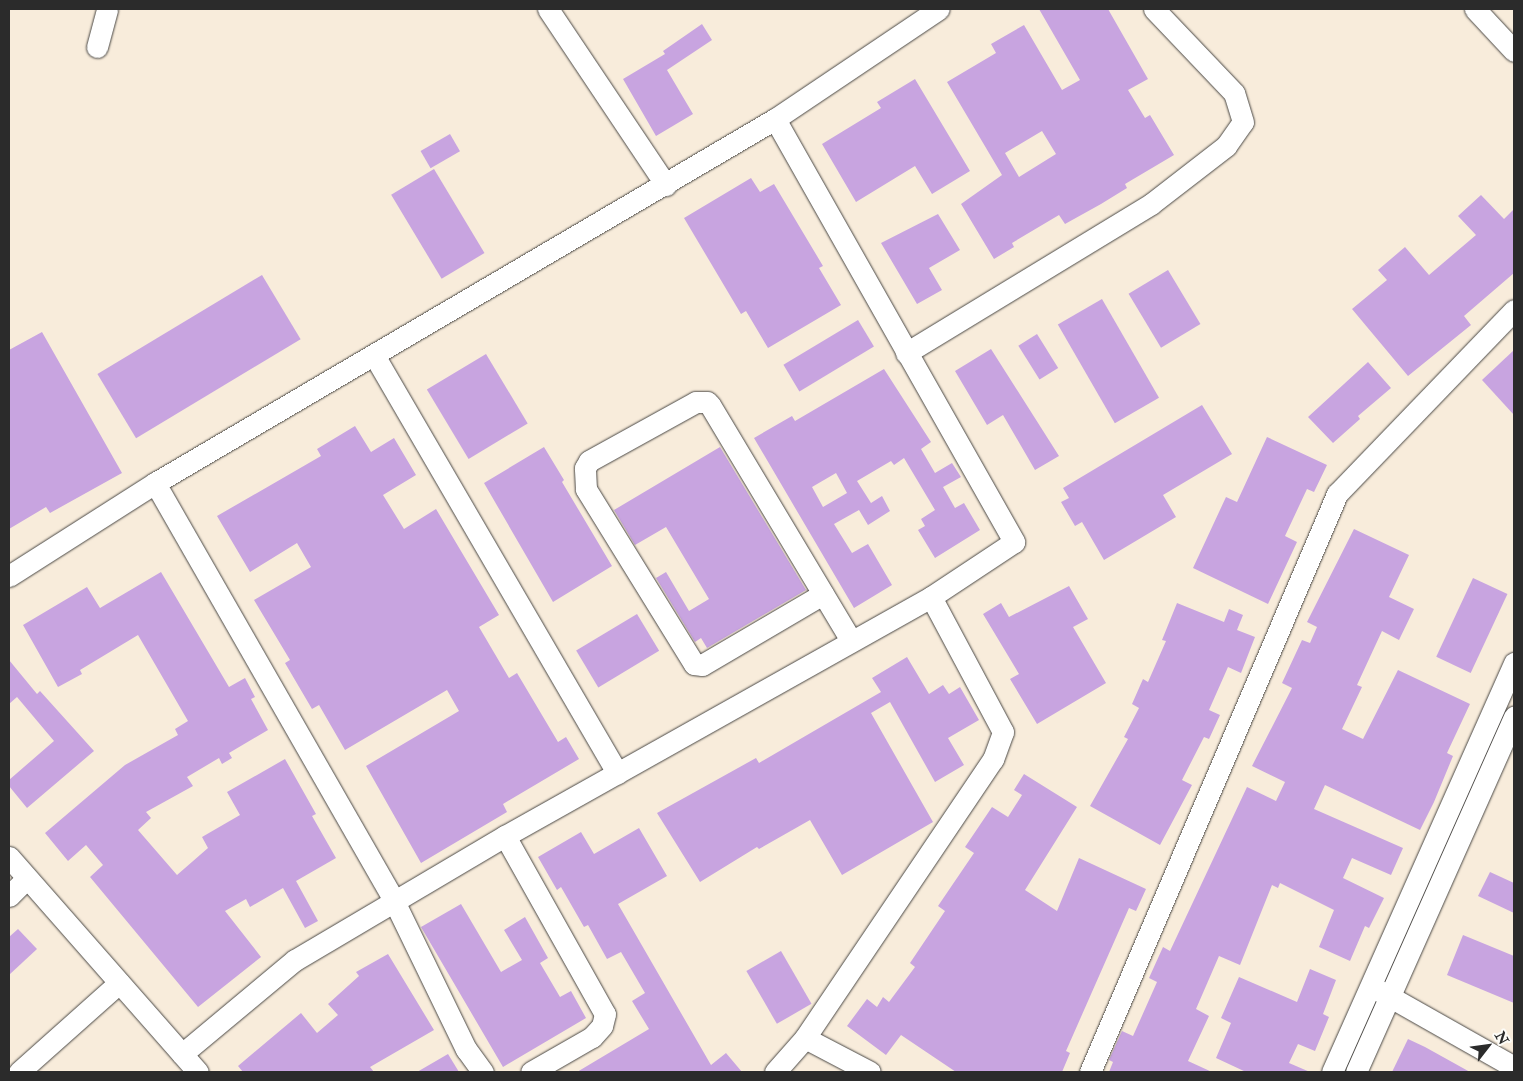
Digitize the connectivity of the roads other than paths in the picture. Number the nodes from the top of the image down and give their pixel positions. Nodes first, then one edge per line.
1 (108, 9) edge
2 (548, 9) edge
3 (939, 9) edge
4 (1154, 9) edge
5 (1475, 9) edge
6 (97, 47) dead end
7 (1514, 51) edge
8 (775, 119) junction
9 (666, 185) junction
10 (1514, 310) edge
11 (906, 353) junction
12 (374, 355) junction
13 (155, 483) junction
14 (9, 576) edge
15 (823, 594) junction
16 (931, 597) junction
17 (851, 642) junction
18 (1514, 663) edge
19 (1514, 717) edge
20 (617, 773) junction
21 (505, 836) junction
22 (9, 857) edge
23 (27, 878) junction
24 (9, 896) edge
25 (394, 901) junction
26 (119, 983) junction
27 (1371, 986) junction
28 (1390, 996) junction
29 (805, 1038) junction
30 (182, 1054) junction
31 (1514, 1067) edge
32 (19, 1072) edge
33 (198, 1072) edge
34 (483, 1072) edge
35 (531, 1072) edge
36 (774, 1072) edge
37 (870, 1072) edge
38 (1090, 1072) edge
39 (1332, 1072) edge
40 (1356, 1072) edge

1 - 6 street
2 - 9 street
3 - 8 street
4 - 11 street
5 - 7 street
8 - 9 street
8 - 11 street
9 - 12 street
10 - 38 street
11 - 16 street
12 - 13 street
12 - 20 street
13 - 14 street
13 - 25 street
15 - 15 street
15 - 17 street
16 - 17 street
16 - 29 street
17 - 20 street
18 - 27 street
19 - 28 street
20 - 21 street
21 - 25 street
21 - 35 street
22 - 23 street
23 - 24 street
23 - 26 street
25 - 30 street
25 - 34 street
26 - 30 street
26 - 32 street
27 - 28 street
27 - 39 street
28 - 31 street
28 - 40 street
29 - 36 street
29 - 37 street
30 - 33 street

